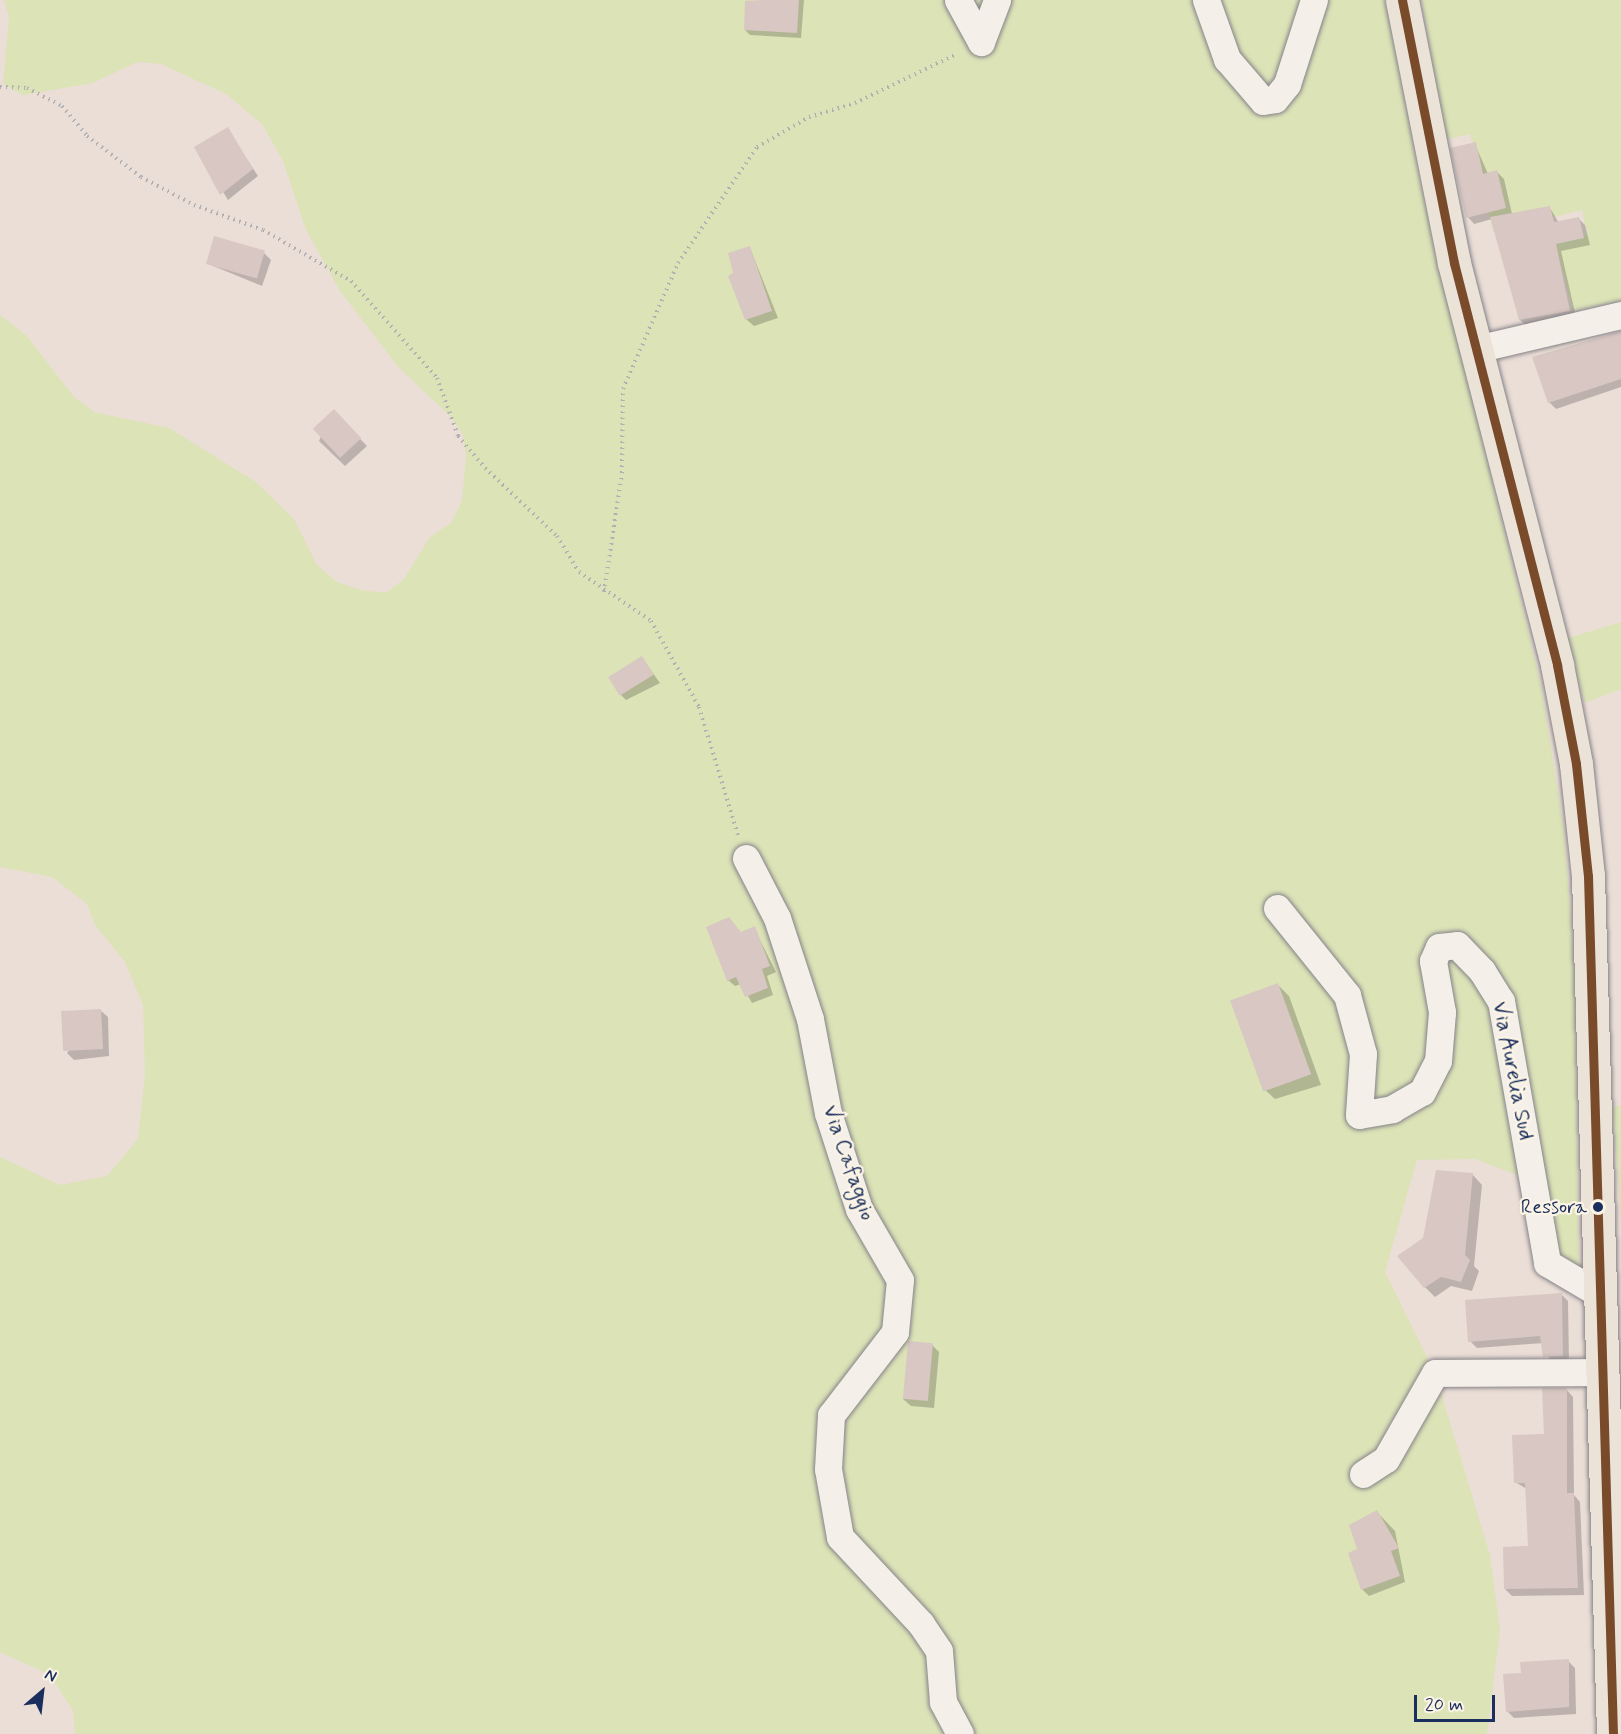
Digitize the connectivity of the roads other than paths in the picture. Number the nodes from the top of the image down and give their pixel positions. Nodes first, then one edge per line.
1 (958, 0) edge
2 (997, 0) edge
3 (1206, 0) edge
4 (1314, 0) edge
5 (1402, 0) edge
6 (1621, 315) edge
7 (1476, 349) junction
8 (746, 858) road end
9 (1277, 908) dead end
10 (1598, 1293) junction
11 (1603, 1372) junction
12 (1363, 1474) dead end
13 (1617, 1688) edge
14 (960, 1734) edge
15 (1613, 1734) edge

1 - 2 street
3 - 4 street
5 - 7 main road
6 - 7 street
7 - 10 main road
8 - 14 street, Via Cafaggio
9 - 10 street, Via Aurelia Sud
10 - 11 main road
11 - 12 street
11 - 13 main road
13 - 15 main road

